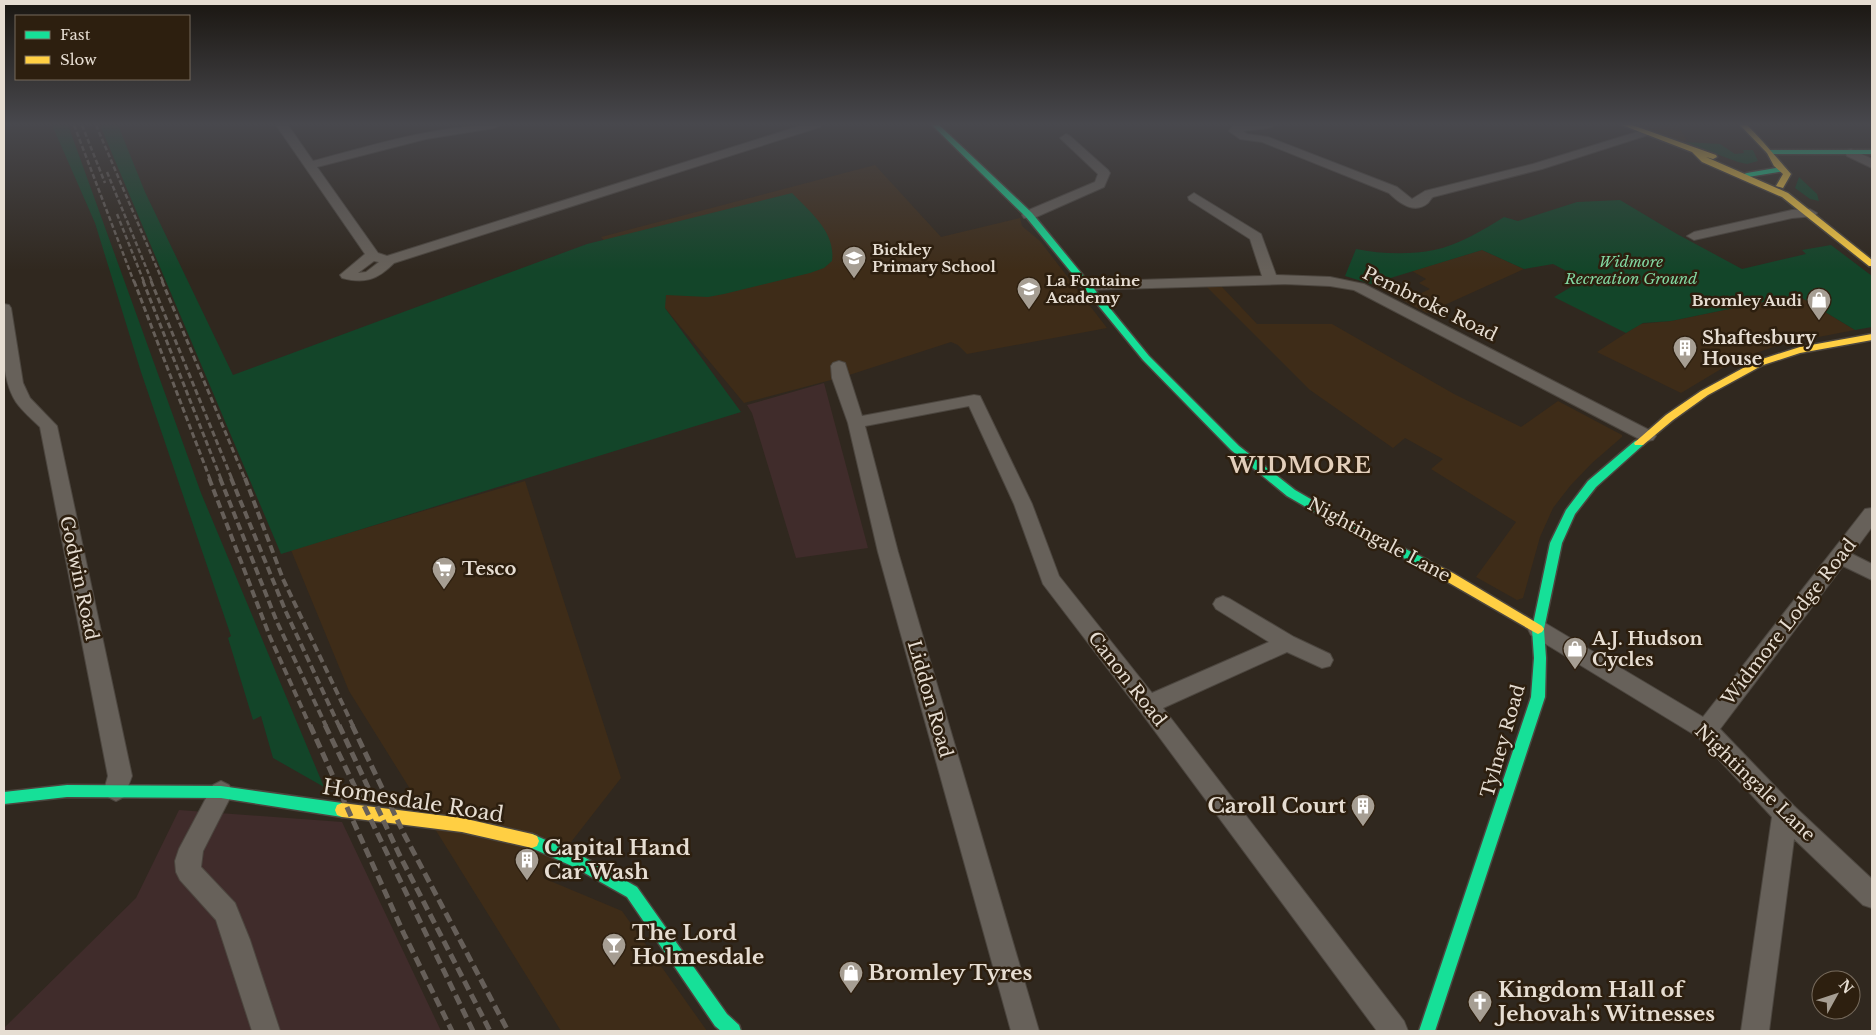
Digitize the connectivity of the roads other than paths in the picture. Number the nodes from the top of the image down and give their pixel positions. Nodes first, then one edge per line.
1 (316, 173) edge
2 (663, 173) edge
3 (985, 173) edge
4 (1104, 173) edge
5 (1357, 173) edge
6 (1515, 173) edge
7 (1745, 173) edge
8 (1787, 173) edge
9 (1748, 175) joint
10 (1782, 191) junction
11 (1194, 197) dead end
12 (1810, 213) junction
13 (1029, 215) junction
14 (1694, 236) dead end
15 (371, 256) junction
16 (389, 260) junction
17 (1872, 264) edge
18 (1271, 280) junction
19 (1088, 287) junction
20 (4, 308) edge
21 (1872, 337) edge
22 (839, 366) dead end
23 (8, 377) edge
24 (856, 423) junction
25 (1647, 436) junction
26 (1872, 514) edge
27 (1840, 556) junction
28 (1872, 573) edge
29 (1223, 604) dead end
30 (1538, 629) junction
31 (1287, 643) junction
32 (1322, 660) dead end
33 (1148, 705) junction
34 (1706, 730) junction
35 (116, 790) junction
36 (222, 792) junction
37 (4, 798) edge
38 (1785, 814) junction
39 (1872, 896) edge
40 (266, 1031) edge
41 (734, 1031) edge
42 (1025, 1031) edge
43 (1394, 1031) edge
44 (1427, 1031) edge
45 (1755, 1031) edge

1 - 15 street
2 - 16 street
3 - 13 street, Nightingale Lane
4 - 13 street
5 - 6 street
7 - 9 street
8 - 10 street
9 - 10 street
10 - 12 street
11 - 18 street
12 - 14 street
12 - 17 street
13 - 19 street, Nightingale Lane
15 - 16 street
15 - 16 street
18 - 19 street, Pembroke Road
18 - 25 street, Pembroke Road
19 - 30 street, Nightingale Lane
20 - 23 street, Godwin Road
21 - 25 street, Tylney Road
22 - 24 street, Liddon Road
23 - 35 street, Godwin Road
24 - 33 street, Canon Road
24 - 42 street, Liddon Road
25 - 30 street, Tylney Road
26 - 27 street, Widmore Lodge Road
27 - 28 street
27 - 34 street, Widmore Lodge Road
29 - 31 street
30 - 34 street, Nightingale Lane
30 - 44 street, Tylney Road
31 - 32 street
31 - 33 street
33 - 43 street, Canon Road
34 - 38 street, Nightingale Lane
35 - 36 street, Homesdale Road
35 - 37 street, Homesdale Road
36 - 40 street
36 - 41 street, Homesdale Road
38 - 39 street, Nightingale Lane
38 - 45 street

